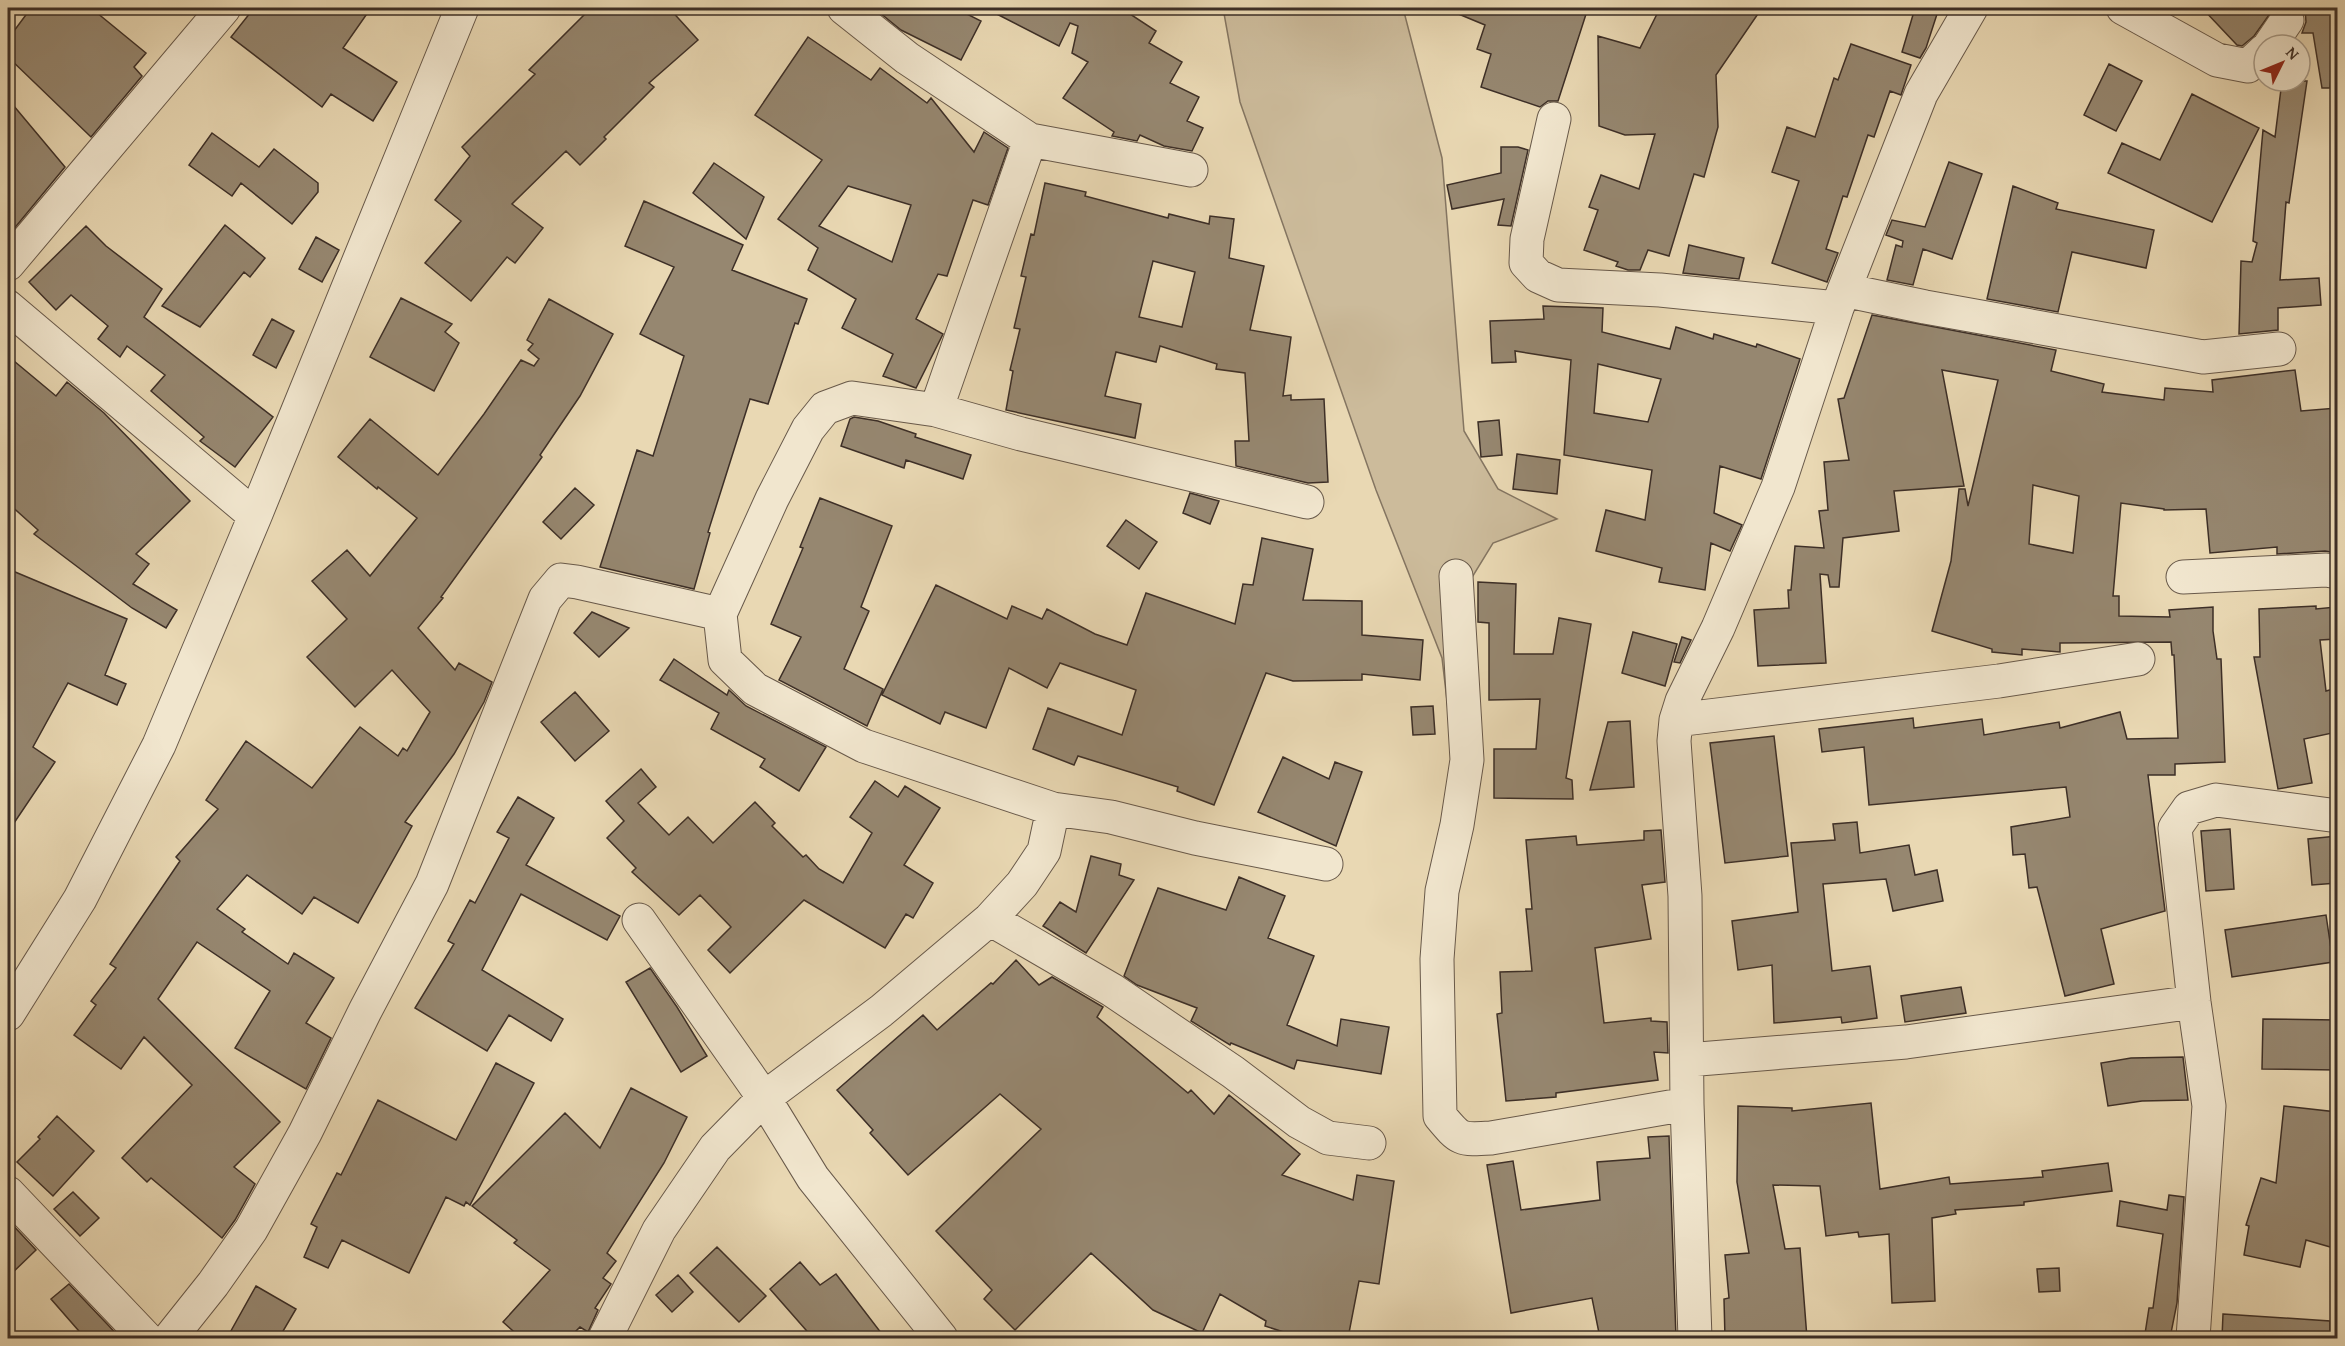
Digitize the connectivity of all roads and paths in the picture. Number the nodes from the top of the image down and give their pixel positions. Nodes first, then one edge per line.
1 (224, 8) edge
2 (462, 8) edge
3 (844, 8) edge
4 (1971, 8) edge
5 (2123, 8) edge
6 (2252, 62) edge
7 (1554, 119) dead end
8 (1030, 140) junction
9 (1191, 170) dead end
10 (8, 264) edge
11 (1841, 299) junction
12 (8, 307) edge
13 (2279, 349) dead end
14 (936, 410) junction
15 (1306, 502) dead end
16 (255, 516) junction
17 (2337, 572) edge
18 (1456, 576) dead end
19 (2183, 577) dead end
20 (720, 614) junction
21 (2139, 659) dead end
22 (1676, 720) junction
23 (1053, 808) junction
24 (2337, 816) edge
25 (1326, 864) dead end
26 (990, 919) junction
27 (639, 920) dead end
28 (2194, 1002) junction
29 (8, 1014) edge
30 (1687, 1060) junction
31 (764, 1098) junction
32 (1688, 1104) junction
33 (1369, 1143) dead end
34 (8, 1193) edge
35 (146, 1338) edge
36 (170, 1338) edge
37 (605, 1338) edge
38 (941, 1338) edge
39 (1695, 1338) edge
40 (2193, 1338) edge

1 - 10 street
2 - 16 street
3 - 8 street
4 - 11 street
5 - 6 street
7 - 11 street
8 - 9 street
8 - 14 street
11 - 13 street
11 - 22 street
12 - 16 street
14 - 15 street
14 - 20 street
16 - 29 street
17 - 19 street
18 - 32 street
20 - 23 street
20 - 36 street
21 - 22 street
22 - 30 street
23 - 25 street
23 - 26 street
24 - 28 street
26 - 31 street
26 - 33 street
27 - 31 street
28 - 30 street
28 - 40 street
30 - 32 street
31 - 37 street
31 - 38 street
32 - 39 street
34 - 35 street

